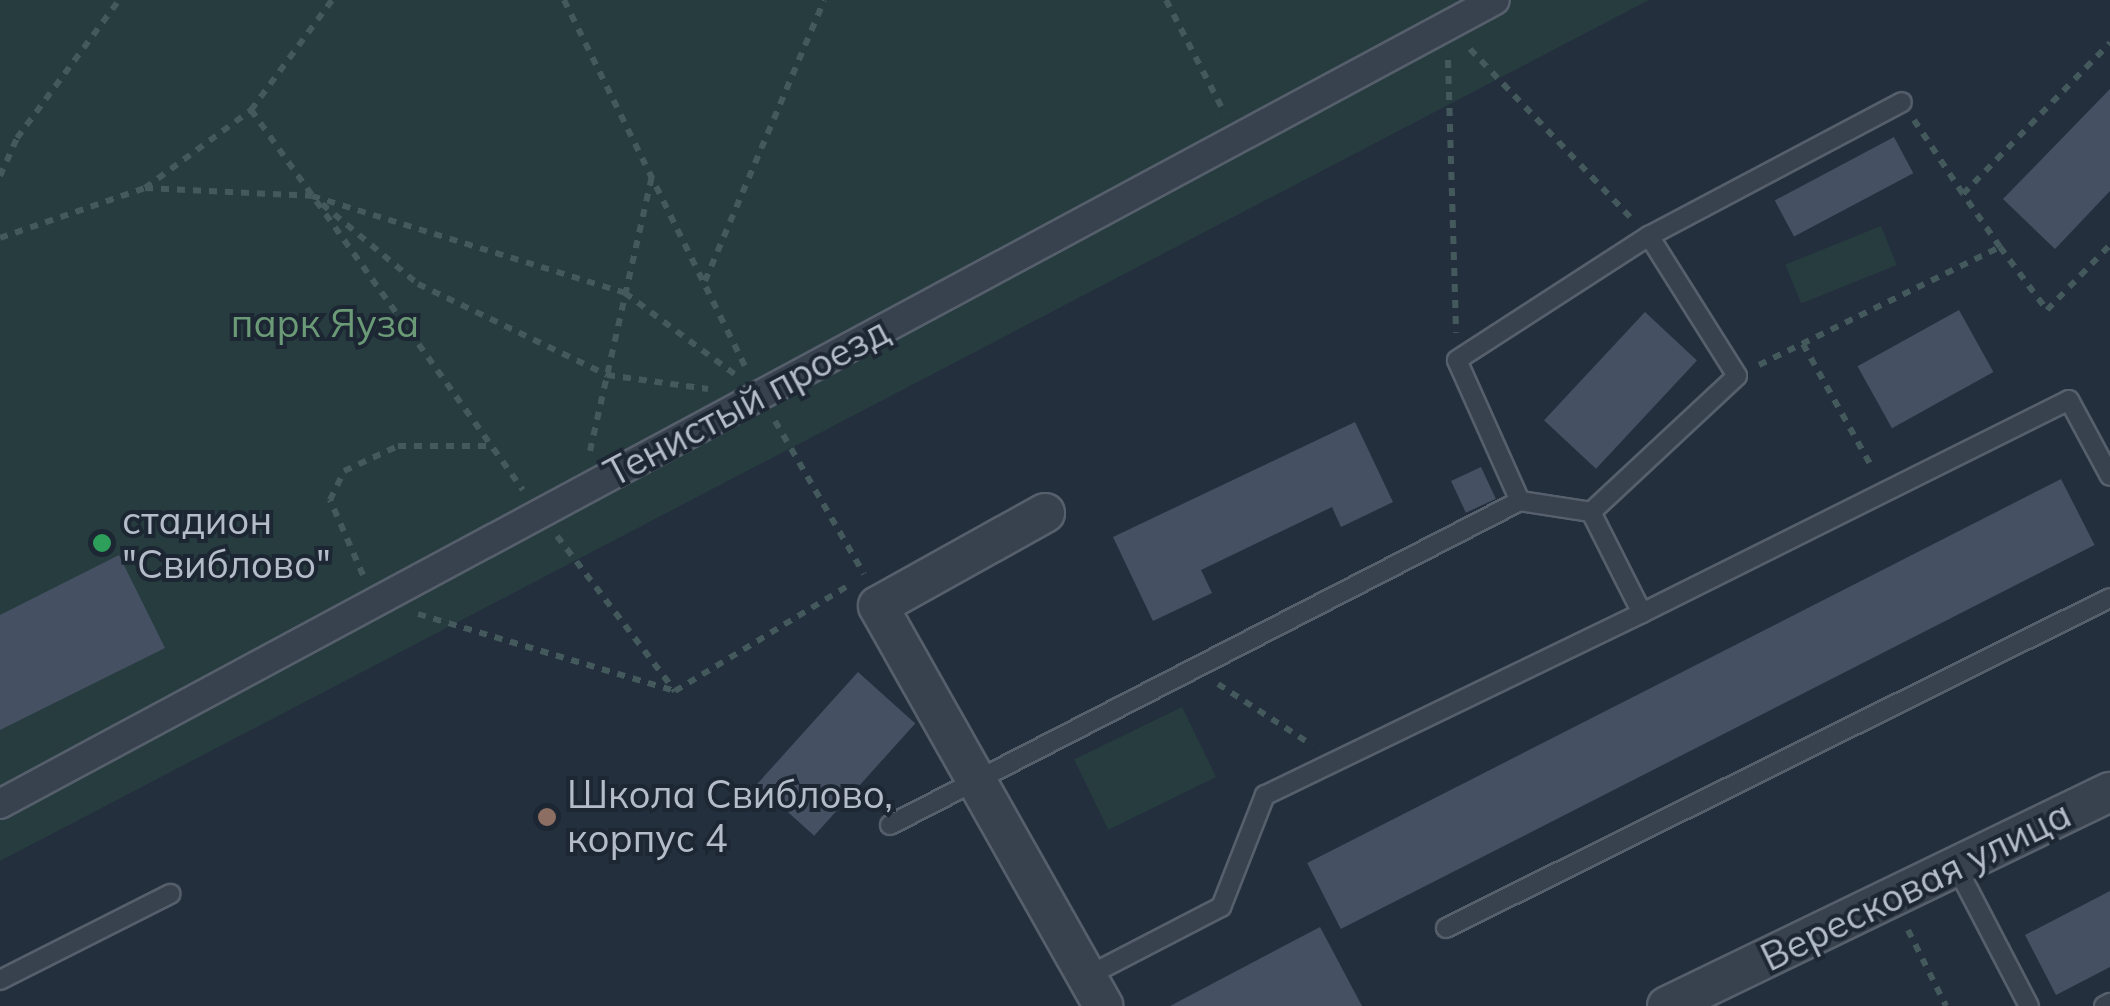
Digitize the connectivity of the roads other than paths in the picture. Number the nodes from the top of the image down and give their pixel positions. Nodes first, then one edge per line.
1 (1494, 0) edge
2 (1902, 102) road end
3 (1648, 236) junction
4 (2110, 476) edge
5 (1520, 501) junction
6 (1045, 512) dead end
7 (1591, 512) junction
8 (2110, 598) edge
9 (1642, 614) junction
10 (974, 776) junction
11 (2110, 792) edge
12 (0, 804) edge
13 (890, 824) dead end
14 (1956, 866) junction
15 (170, 894) dead end
16 (1446, 928) dead end
17 (0, 980) edge
18 (1095, 991) edge
19 (1672, 1005) edge
20 (2030, 1006) edge

1 - 12 street, Тенистый проезд
2 - 3 lane
3 - 5 lane
3 - 7 lane
4 - 9 lane
5 - 7 lane
5 - 10 lane
6 - 10 street
7 - 9 lane
8 - 16 lane
9 - 18 lane
10 - 13 lane
10 - 18 street
11 - 14 street, Вересковая улица
14 - 19 street, Вересковая улица
14 - 20 lane
15 - 17 lane

